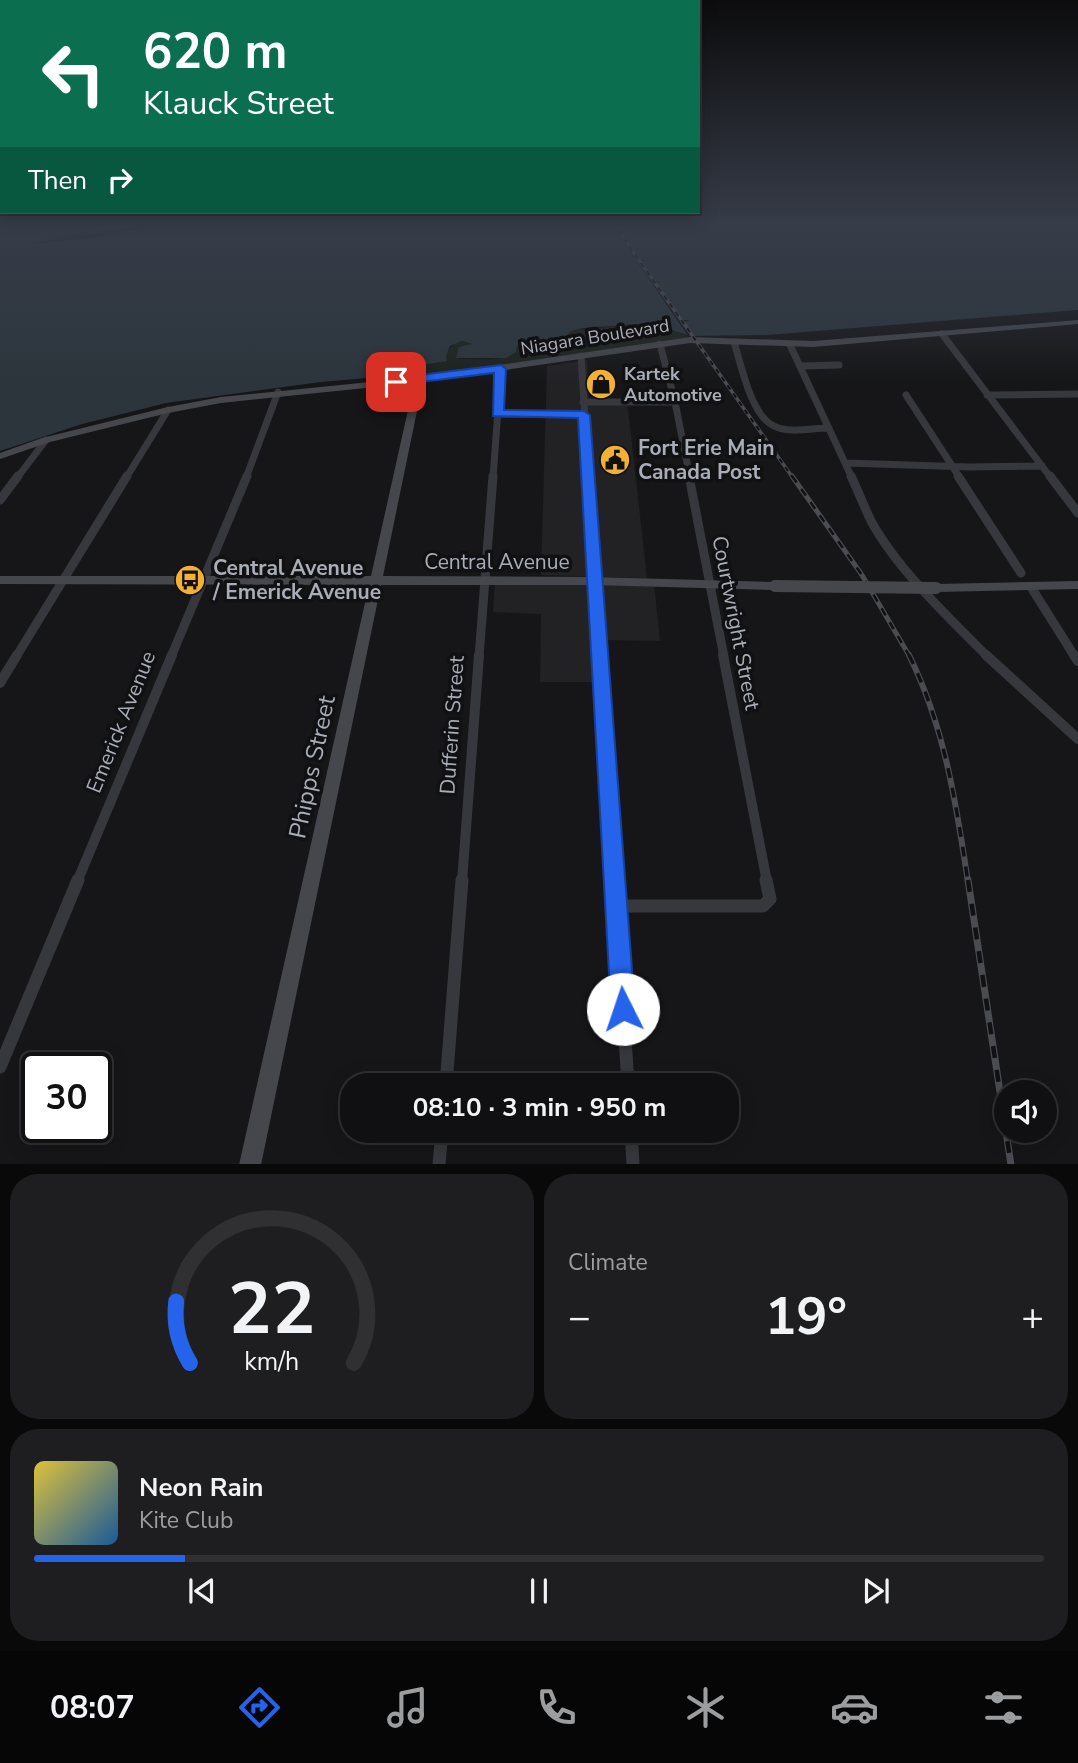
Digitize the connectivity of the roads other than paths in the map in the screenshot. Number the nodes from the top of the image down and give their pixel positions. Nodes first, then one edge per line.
1 (1078, 322) edge
2 (941, 333) junction
3 (734, 342) junction
4 (660, 344) junction
5 (790, 345) junction
6 (581, 356) junction
7 (839, 365) dead end
8 (800, 366) junction
9 (501, 369) junction
10 (419, 380) junction
11 (278, 392) junction
12 (1078, 394) edge
13 (906, 395) dead end
14 (987, 395) junction
15 (583, 402) junction
16 (675, 402) junction
17 (168, 410) junction
18 (497, 414) junction
19 (584, 415) junction
20 (829, 428) junction
21 (46, 439) junction
22 (0, 456) edge
23 (846, 463) junction
24 (1042, 466) junction
25 (954, 467) junction
26 (0, 500) edge
27 (1078, 513) edge
28 (1021, 573) dead end
29 (64, 579) junction
30 (0, 580) edge
31 (201, 580) junction
32 (378, 581) junction
33 (485, 581) junction
34 (594, 582) junction
35 (709, 584) junction
36 (1078, 585) edge
37 (1031, 587) junction
38 (1078, 660) edge
39 (0, 683) edge
40 (1078, 738) edge
41 (617, 906) junction
42 (0, 1067) edge
43 (447, 1073) edge
44 (627, 1073) edge
45 (441, 1143) edge
46 (632, 1143) edge
47 (250, 1164) edge
48 (439, 1164) edge
49 (633, 1164) edge

1 - 2 main road, Niagara Boulevard
2 - 5 main road, Niagara Boulevard
2 - 14 street
3 - 4 main road, Niagara Boulevard
3 - 5 main road, Niagara Boulevard
3 - 20 street
4 - 6 main road, Niagara Boulevard
4 - 16 street, Courtwright Street
5 - 8 street
6 - 9 main road, Niagara Boulevard
6 - 15 street
7 - 8 street
8 - 20 street
9 - 10 main road, Niagara Boulevard
9 - 18 street, Dufferin Street
10 - 11 main road, Niagara Boulevard
10 - 32 main road, Phipps Street
11 - 17 main road, Niagara Boulevard
11 - 31 street, Emerick Avenue
12 - 14 street
13 - 25 street
14 - 24 street
15 - 16 street
15 - 19 street
16 - 35 street, Courtwright Street
17 - 21 main road, Niagara Boulevard
17 - 29 street
18 - 19 street
18 - 33 street, Dufferin Street
19 - 34 street
20 - 23 street
21 - 22 main road, Niagara Boulevard
21 - 26 street
23 - 25 street
23 - 40 street
24 - 25 street
24 - 27 street
25 - 28 street
29 - 30 main road, Central Avenue
29 - 31 main road, Central Avenue
29 - 39 street
31 - 32 main road, Central Avenue
31 - 42 street, Emerick Avenue
32 - 33 main road, Central Avenue
32 - 47 main road, Phipps Street
33 - 34 main road, Central Avenue
33 - 43 street, Dufferin Street
34 - 35 main road, Central Avenue
34 - 41 street
35 - 37 main road, Central Avenue, bridge
35 - 41 street, Courtwright Street
36 - 37 main road, Central Avenue
37 - 38 street
41 - 44 street
45 - 48 street
46 - 49 street

